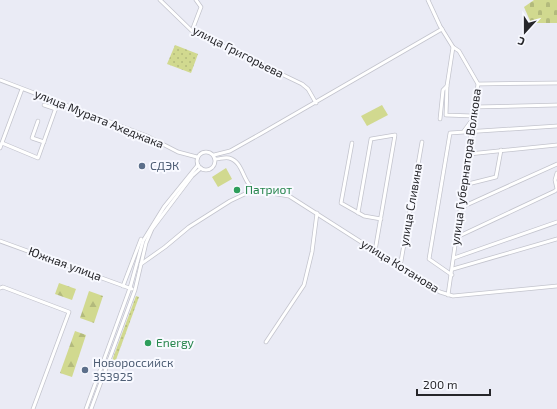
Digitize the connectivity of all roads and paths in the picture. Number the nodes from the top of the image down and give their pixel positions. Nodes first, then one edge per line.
1 (160, 0) edge
2 (196, 0) edge
3 (428, 0) edge
4 (442, 29) junction
5 (194, 32) junction
6 (453, 47) junction
7 (0, 80) edge
8 (557, 83) edge
9 (478, 84) junction
10 (447, 86) junction
11 (22, 89) junction
12 (58, 102) junction
13 (316, 103) junction
14 (557, 104) edge
15 (44, 105) dead end
16 (474, 107) junction
17 (56, 109) junction
18 (473, 118) junction
19 (440, 119) dead end
20 (38, 121) dead end
21 (557, 126) edge
22 (464, 131) junction
23 (472, 131) junction
24 (44, 142) junction
25 (422, 142) dead end
26 (2, 143) junction
27 (352, 143) dead end
28 (557, 145) edge
29 (0, 148) edge
30 (501, 150) junction
31 (226, 152) junction
32 (469, 154) junction
33 (197, 157) junction
34 (227, 158) junction
35 (215, 159) junction
36 (557, 164) edge
37 (198, 165) junction
38 (201, 168) junction
39 (557, 173) edge
40 (464, 185) junction
41 (251, 190) junction
42 (277, 193) junction
43 (460, 208) junction
44 (317, 213) junction
45 (358, 213) junction
46 (381, 220) junction
47 (557, 222) edge
48 (456, 238) junction
49 (141, 239) dead end
50 (557, 239) edge
51 (0, 241) edge
52 (375, 251) junction
53 (454, 258) junction
54 (144, 260) junction
55 (400, 267) junction
56 (453, 269) junction
57 (452, 275) junction
58 (123, 286) junction
59 (557, 286) edge
60 (0, 288) edge
61 (130, 288) junction
62 (135, 290) junction
63 (448, 295) junction
64 (266, 342) dead end
65 (33, 409) edge
66 (86, 409) edge
67 (91, 409) edge

1 - 5 street, улица Григорьева
2 - 5 street
3 - 4 street, улица Губернатора Волкова
4 - 6 street, улица Губернатора Волкова
4 - 13 street
5 - 13 street, улица Григорьева
6 - 9 street, улица Губернатора Волкова
6 - 10 street
7 - 11 street, улица Мурата Ахеджака
8 - 9 street
9 - 16 street, улица Губернатора Волкова
10 - 18 street
10 - 19 street
11 - 12 street, улица Мурата Ахеджака
11 - 26 street
12 - 17 street
12 - 33 street, улица Мурата Ахеджака
13 - 31 street
14 - 16 street
15 - 17 street
16 - 18 street, улица Губернатора Волкова
17 - 24 street
18 - 22 street
18 - 23 street, улица Губернатора Волкова
20 - 24 street
21 - 23 street
22 - 23 street
22 - 57 street
23 - 32 street, улица Губернатора Волкова
24 - 26 street
25 - 55 street, улица Сливина
26 - 29 street
27 - 45 street
28 - 30 street
30 - 32 street
30 - 40 street
31 - 34 street
31 - 35 street
32 - 40 street, улица Губернатора Волкова
33 - 35 street
33 - 37 street
34 - 35 street
34 - 42 street
35 - 38 street
35 - 41 street
36 - 43 street
37 - 38 street
37 - 61 street
38 - 54 street
39 - 48 street
40 - 43 street, улица Губернатора Волкова
41 - 42 street, улица Котанова
41 - 54 street
42 - 44 street, улица Котанова
43 - 48 street, улица Губернатора Волкова
44 - 52 street, улица Котанова
44 - 64 street
45 - 46 street
45 - 46 street
46 - 52 street
47 - 53 street
48 - 53 street, улица Губернатора Волкова
49 - 58 street
50 - 56 street
51 - 58 street, Южная улица
52 - 55 street, улица Котанова
53 - 56 street, улица Губернатора Волкова
54 - 62 street
55 - 63 street, улица Котанова
56 - 57 street, улица Губернатора Волкова
57 - 63 street, улица Губернатора Волкова
58 - 61 street, Южная улица
59 - 63 street, улица Котанова
60 - 65 street
61 - 62 street, Южная улица
61 - 66 street
62 - 67 street

